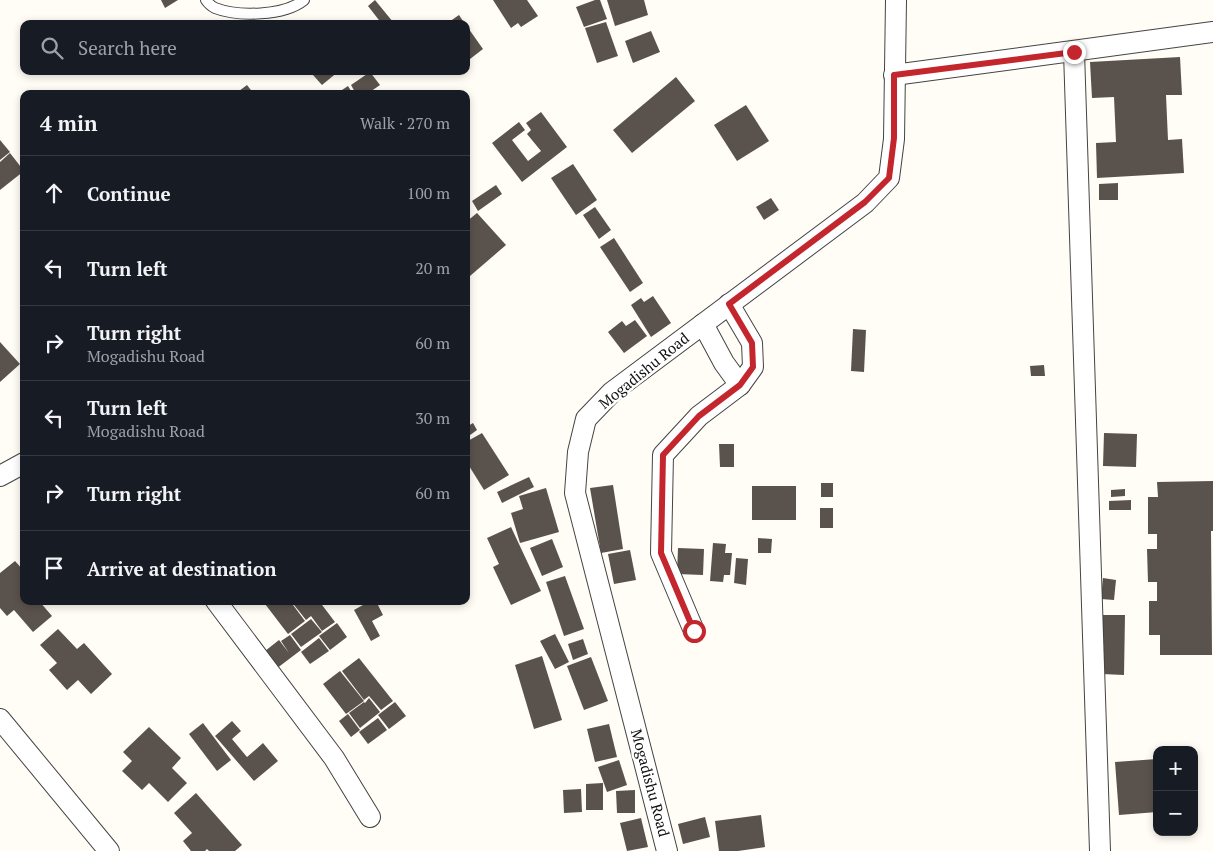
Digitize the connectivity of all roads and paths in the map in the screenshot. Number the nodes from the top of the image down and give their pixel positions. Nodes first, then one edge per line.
1 (206, 0) edge
2 (304, 0) edge
3 (896, 0) edge
4 (1213, 32) edge
5 (1074, 52) junction
6 (894, 75) junction
7 (729, 304) junction
8 (703, 324) junction
9 (740, 385) junction
10 (20, 465) edge
11 (0, 476) edge
12 (219, 605) edge
13 (694, 631) dead end
14 (0, 719) edge
15 (370, 817) dead end
16 (109, 851) edge
17 (667, 851) edge
18 (1100, 851) edge

1 - 2 lane
3 - 6 street, Mogadishu Road
4 - 5 street
5 - 6 street
5 - 18 street
6 - 7 street, Mogadishu Road
7 - 8 street, Mogadishu Road
7 - 9 street
8 - 9 street
8 - 17 street, Mogadishu Road
9 - 13 street
10 - 11 street
12 - 15 street
14 - 16 street

